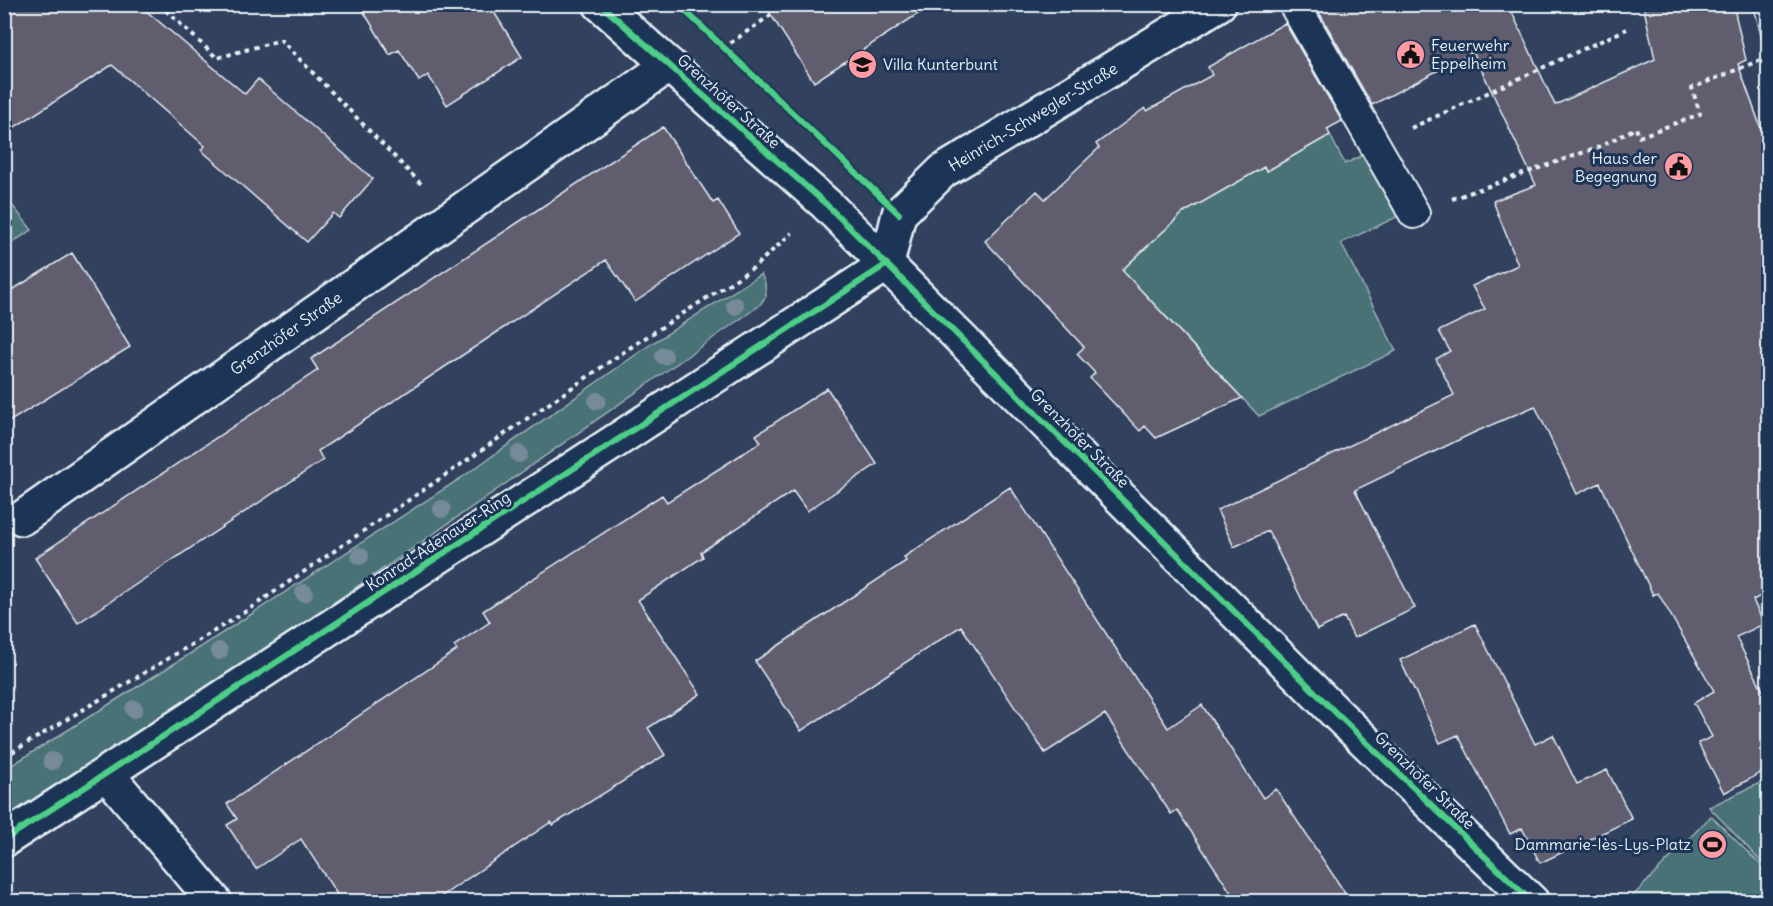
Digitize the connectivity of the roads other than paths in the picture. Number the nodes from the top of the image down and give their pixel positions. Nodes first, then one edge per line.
1 (600, 4) edge
2 (1219, 4) edge
3 (1294, 4) edge
4 (669, 65) junction
5 (1414, 213) road end
6 (887, 264) junction
7 (22, 518) dead end
8 (107, 774) junction
9 (4, 840) edge
10 (215, 902) edge
11 (1532, 902) edge

1 - 4 street, Grenzhöfer Straße
2 - 6 street, Heinrich-Schwegler-Straße
3 - 5 lane
4 - 6 street, Grenzhöfer Straße
4 - 7 street, Grenzhöfer Straße
6 - 8 street, Konrad-Adenauer-Ring
6 - 11 street, Grenzhöfer Straße
8 - 9 street, Konrad-Adenauer-Ring
8 - 10 street

